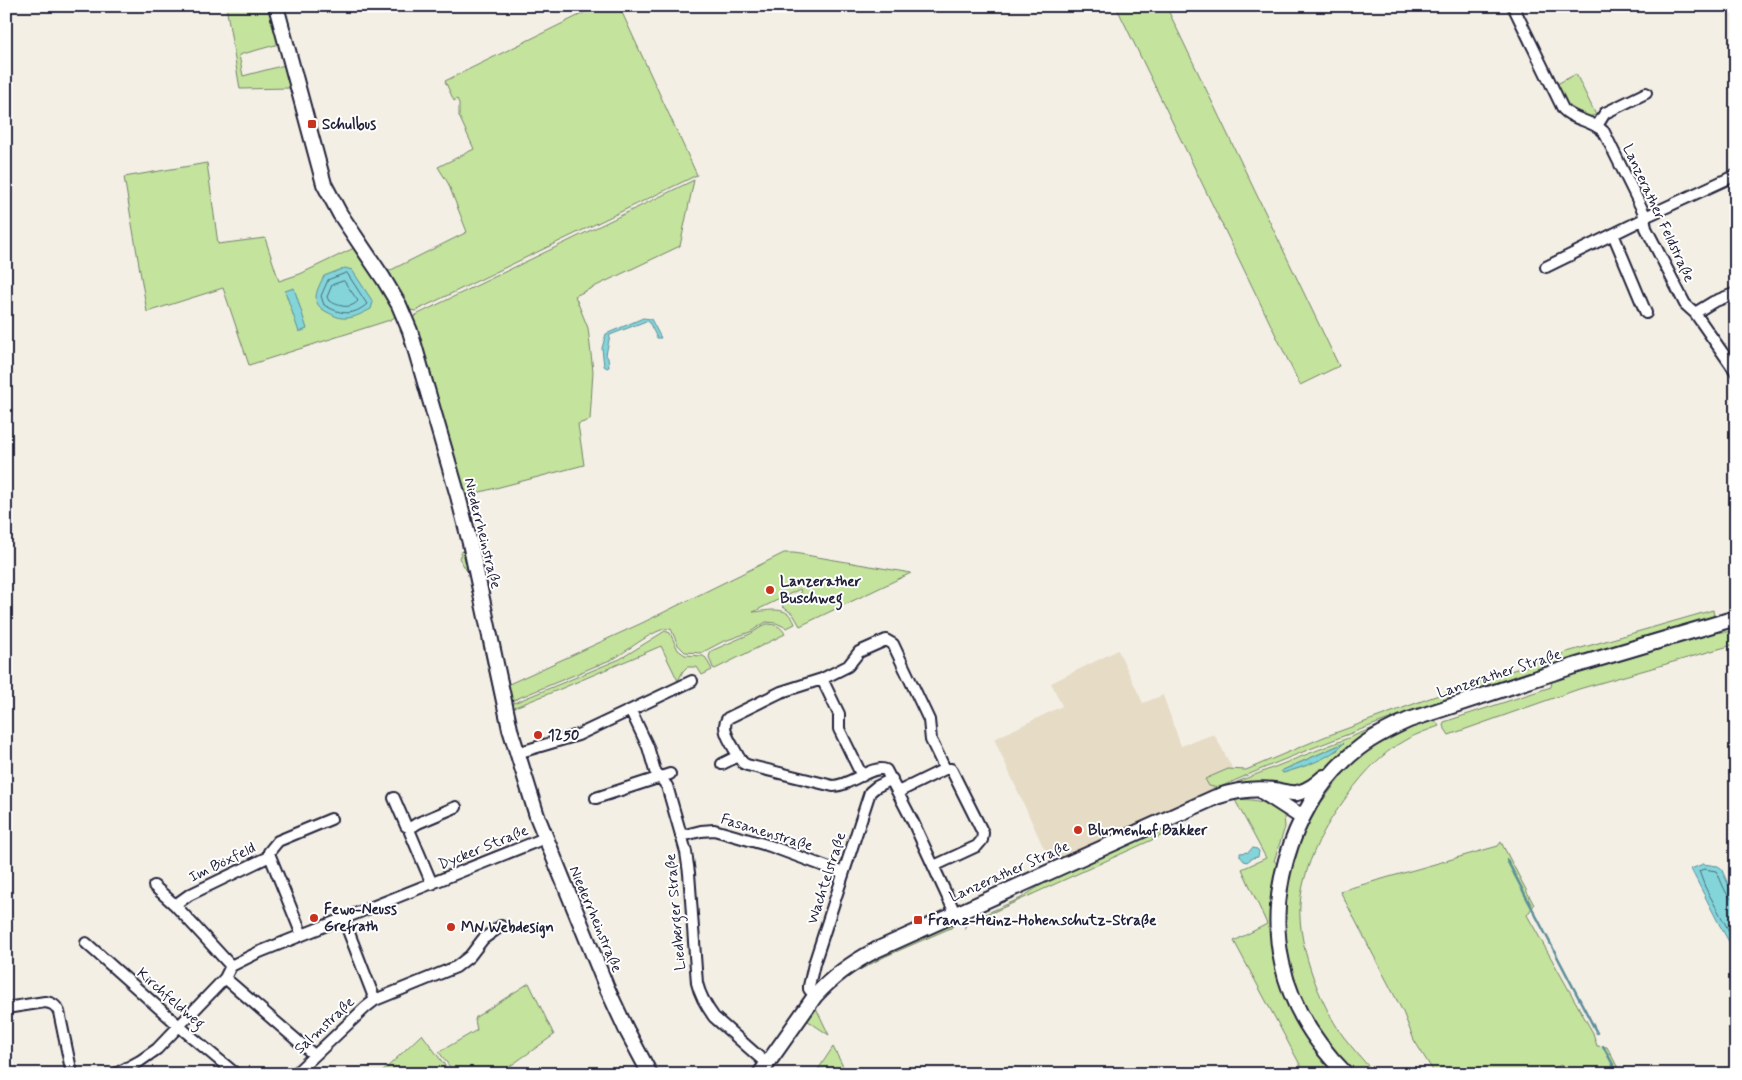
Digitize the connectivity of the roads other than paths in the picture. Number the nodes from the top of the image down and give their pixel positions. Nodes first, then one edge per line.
1 (276, 6) edge
2 (1513, 6) edge
3 (1646, 93) dead end
4 (1596, 126) junction
5 (1736, 175) edge
6 (1644, 218) junction
7 (1613, 234) junction
8 (1546, 267) dead end
9 (1736, 293) edge
10 (1646, 313) dead end
11 (1695, 313) junction
12 (1736, 372) edge
13 (1736, 618) edge
14 (822, 679) junction
15 (692, 681) dead end
16 (631, 711) junction
17 (517, 753) junction
18 (738, 756) junction
19 (1342, 763) junction
20 (722, 764) dead end
21 (945, 769) junction
22 (670, 774) dead end
23 (862, 776) junction
24 (659, 777) junction
25 (892, 779) junction
26 (1260, 790) junction
27 (898, 792) junction
28 (1282, 792) junction
29 (394, 798) dead end
30 (596, 798) dead end
31 (456, 807) dead end
32 (1305, 813) junction
33 (331, 820) dead end
34 (410, 828) junction
35 (682, 836) junction
36 (545, 838) junction
37 (270, 856) junction
38 (934, 866) junction
39 (843, 873) junction
40 (432, 884) junction
41 (154, 886) dead end
42 (175, 905) junction
43 (955, 913) junction
44 (344, 920) junction
45 (501, 926) dead end
46 (302, 935) junction
47 (86, 943) dead end
48 (231, 966) junction
49 (225, 978) junction
50 (815, 996) junction
51 (375, 1000) junction
52 (6, 1008) edge
53 (179, 1026) junction
54 (314, 1055) junction
55 (764, 1069) edge
56 (72, 1074) edge
57 (116, 1074) edge
58 (236, 1074) edge
59 (295, 1074) edge
60 (650, 1074) edge
61 (1346, 1074) edge

1 - 17 main road, Niederrheinstraße
2 - 4 street
3 - 4 street
4 - 6 street, Lanzerather Feldstraße
5 - 6 street
6 - 7 street
6 - 11 street, Lanzerather Feldstraße
7 - 8 street
7 - 10 street
9 - 11 street
11 - 12 street, Lanzerather Feldstraße
13 - 19 main road, Lanzerather Straße
14 - 18 street
14 - 21 street
14 - 23 street
15 - 16 street
16 - 17 street
16 - 24 street, Liedberger Straße
17 - 36 main road, Niederrheinstraße
18 - 20 street
18 - 23 street
19 - 28 main road, Lanzerather Straße
19 - 32 main road, Lanzerather Straße
21 - 27 street
21 - 38 street
22 - 24 street
23 - 25 street
24 - 30 street
24 - 35 street, Liedberger Straße
25 - 27 street
25 - 39 street, Wachtelstraße
26 - 28 main road, Lanzerather Straße
26 - 32 main road
26 - 43 main road, Lanzerather Straße
27 - 38 street
28 - 32 main road
29 - 34 street, Dycker Straße
31 - 34 street
32 - 61 main road, Lanzerather Straße
33 - 37 street, Im Böxfeld
34 - 40 street, Dycker Straße
35 - 39 street, Fasanenstraße
35 - 55 street, Liedberger Straße
36 - 40 street, Dycker Straße
36 - 60 main road, Niederrheinstraße
37 - 42 street, Im Böxfeld
37 - 46 street
38 - 43 street
39 - 50 street, Wachtelstraße
40 - 44 street, Dycker Straße
41 - 42 street
42 - 48 street
43 - 50 main road, Lanzerather Straße
44 - 46 street, Dycker Straße
44 - 51 street, Salmstraße
45 - 51 street, Salmstraße
46 - 48 street, Dycker Straße
47 - 53 street, Kirchfeldweg
48 - 49 street
49 - 53 street
49 - 54 street
50 - 55 main road, Lanzerather Straße
51 - 54 street, Salmstraße
52 - 56 street
53 - 57 street
53 - 58 street, Kirchfeldweg
54 - 59 street, Salmstraße

